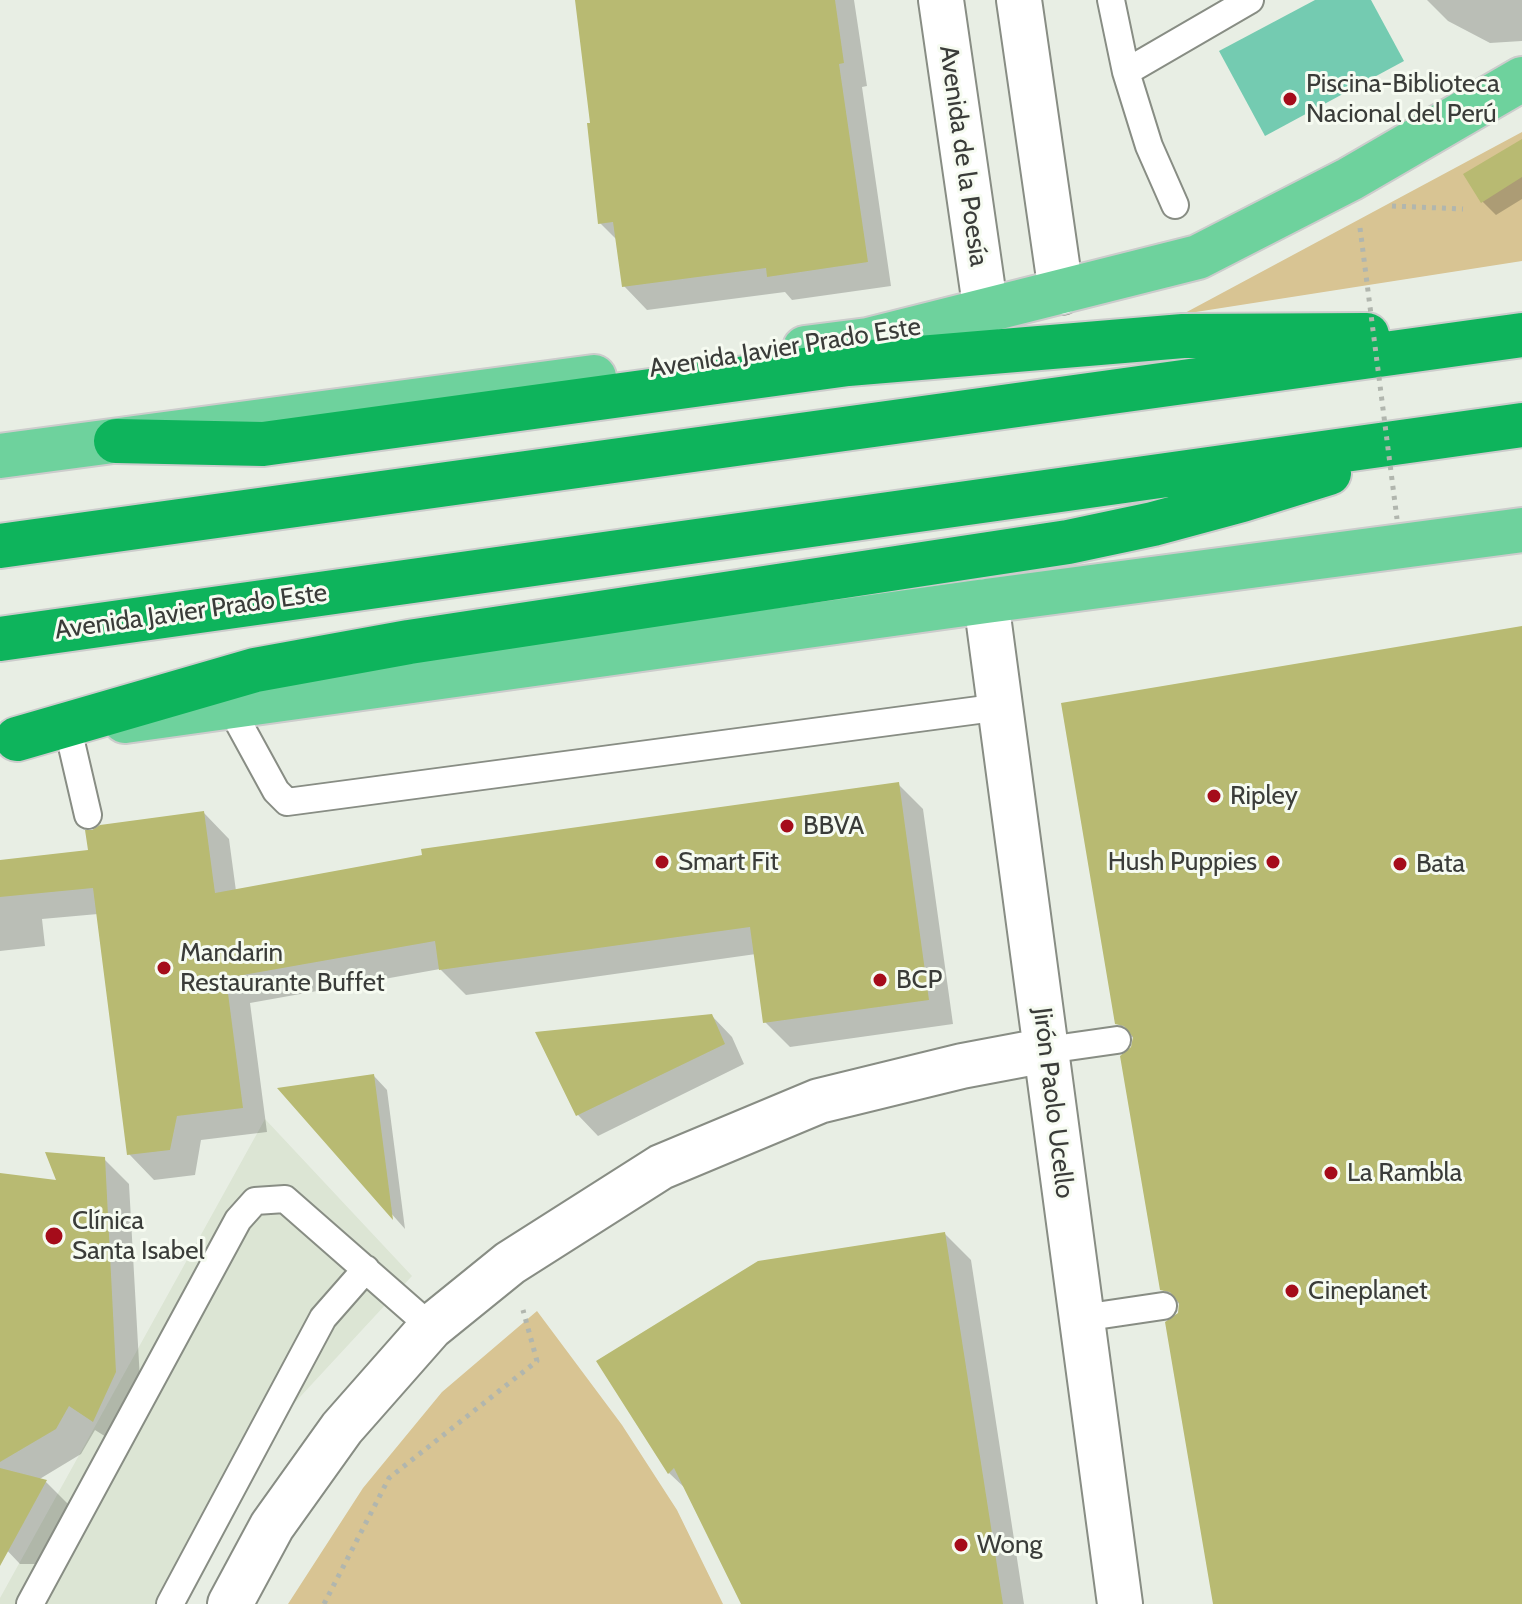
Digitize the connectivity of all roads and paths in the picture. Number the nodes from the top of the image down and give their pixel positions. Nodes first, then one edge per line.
1 (941, 0) edge
2 (1019, 0) edge
3 (1111, 0) edge
4 (1250, 0) edge
5 (1126, 72) junction
6 (1522, 79) edge
7 (1175, 205) dead end
8 (1389, 206) dead end
9 (1463, 209) dead end
10 (1360, 217) dead end
11 (1061, 292) junction
12 (986, 312) junction
13 (1374, 336) junction
14 (1502, 338) edge
15 (1522, 425) edge
16 (1416, 439) junction
17 (116, 441) junction
18 (0, 456) edge
19 (1397, 519) dead end
20 (1522, 530) edge
21 (0, 546) edge
22 (986, 601) junction
23 (0, 639) edge
24 (230, 707) junction
25 (1001, 707) junction
26 (68, 729) junction
27 (8, 740) edge
28 (88, 815) dead end
29 (1117, 1040) dead end
30 (1047, 1050) junction
31 (510, 1263) junction
32 (366, 1269) junction
33 (1163, 1306) dead end
34 (1082, 1318) junction
35 (431, 1327) junction
36 (30, 1604) edge
37 (170, 1604) edge
38 (230, 1604) edge
39 (324, 1604) edge
40 (1120, 1604) edge

1 - 12 street, Avenida de la Poesía
2 - 11 street
3 - 5 lane
4 - 5 lane
5 - 7 lane
6 - 11 main road, Avenida Javier Prado Este
8 - 9 path
10 - 13 path, bridge
11 - 12 main road, Avenida Javier Prado Este
12 - 17 main road, Avenida Javier Prado Este
13 - 14 highway
13 - 17 highway
13 - 19 path, bridge
14 - 21 highway
15 - 16 highway, Avenida Javier Prado Este
16 - 23 highway, Avenida Javier Prado Este
16 - 27 highway
17 - 18 main road, Avenida Javier Prado Este
20 - 22 main road
22 - 24 main road
22 - 25 street, Jirón Paolo Ucello
24 - 25 lane
24 - 26 main road
25 - 30 street, Jirón Paolo Ucello
26 - 27 main road
26 - 28 lane
29 - 30 lane
30 - 31 street
30 - 34 street, Jirón Paolo Ucello
31 - 35 street
31 - 39 path
32 - 35 lane
32 - 36 lane
32 - 37 lane
33 - 34 lane
34 - 40 street, Jirón Paolo Ucello
35 - 38 street

